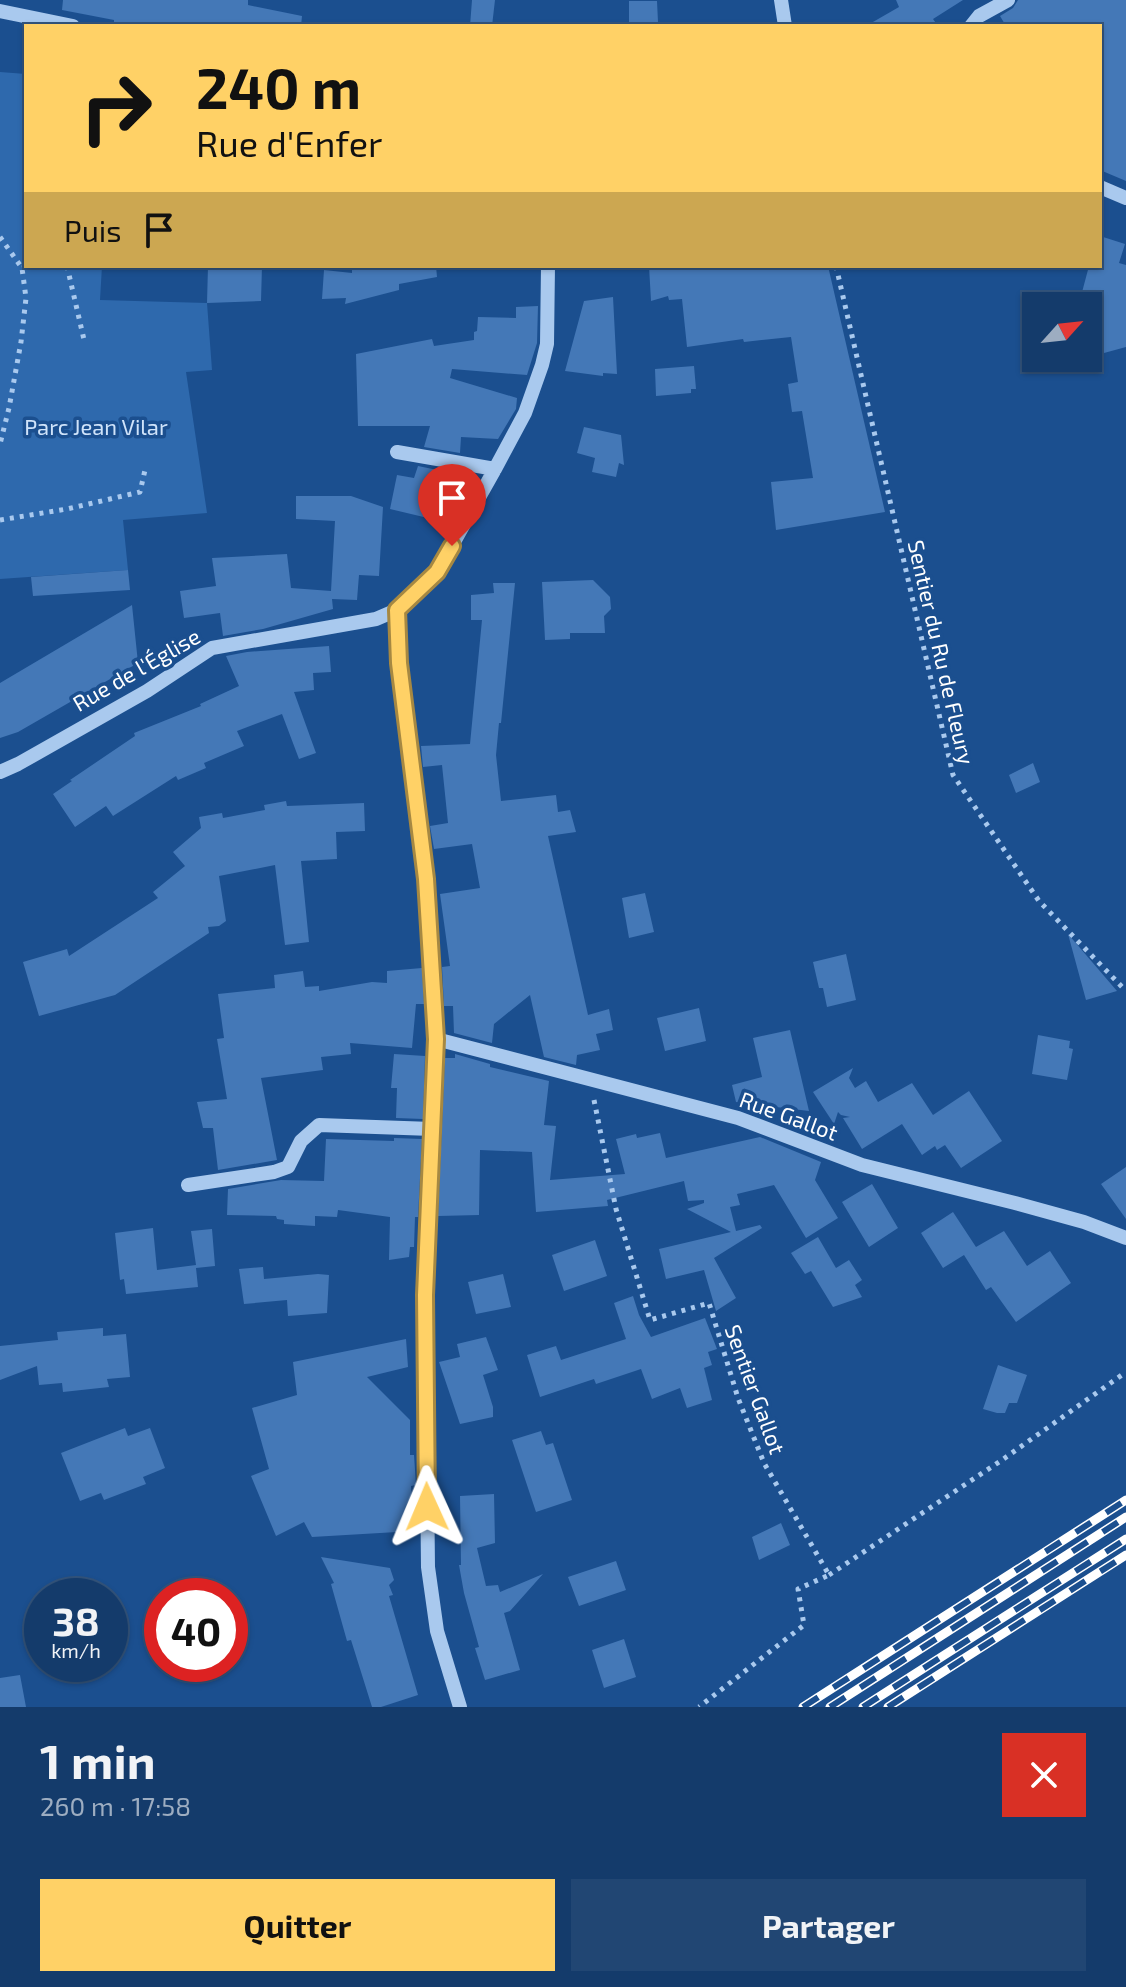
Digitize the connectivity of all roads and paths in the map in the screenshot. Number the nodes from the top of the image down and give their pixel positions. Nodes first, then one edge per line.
1 (781, 0) edge
2 (1008, 0) edge
3 (0, 11) edge
4 (63, 24) edge
5 (785, 24) edge
6 (973, 24) edge
7 (1102, 188) edge
8 (1126, 198) edge
9 (0, 237) edge
10 (22, 268) joint
11 (67, 268) edge
12 (548, 268) edge
13 (836, 268) edge
14 (85, 344) dead end
15 (0, 444) edge
16 (397, 452) dead end
17 (495, 469) junction
18 (145, 470) dead end
19 (0, 520) edge
20 (397, 610) junction
21 (2, 772) edge
22 (1126, 991) edge
23 (436, 1039) junction
24 (590, 1080) junction
25 (432, 1129) junction
26 (188, 1185) dead end
27 (1126, 1238) edge
28 (1126, 1372) edge
29 (829, 1575) junction
30 (460, 1707) edge
31 (699, 1707) edge

1 - 5 street
2 - 6 street
3 - 4 street
7 - 8 street
9 - 10 path
10 - 15 path
11 - 14 path
12 - 17 street
13 - 22 path, Sentier du Ru de Fleury
16 - 17 street
17 - 20 street
18 - 19 path
20 - 21 street, Rue de l'Église
20 - 23 street
23 - 24 street, Rue Gallot
23 - 25 street
24 - 27 street, Rue Gallot
24 - 29 path, Sentier Gallot
25 - 26 street
25 - 30 street
28 - 29 path
29 - 31 path

